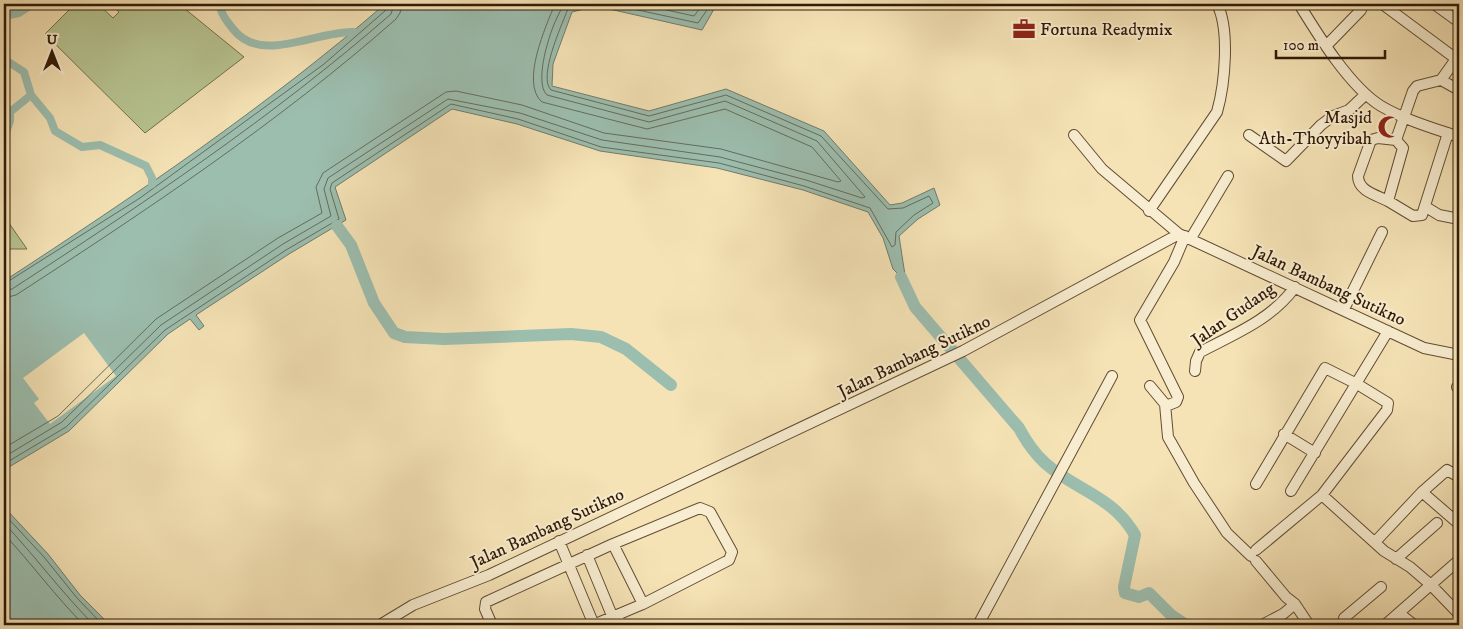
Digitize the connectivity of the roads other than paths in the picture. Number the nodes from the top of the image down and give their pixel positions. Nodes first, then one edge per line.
1 (1217, 4) edge
2 (1224, 4) edge
3 (1299, 4) edge
4 (1434, 4) edge
5 (1385, 6) dead end
6 (1360, 10) dead end
7 (1223, 16) junction
8 (1459, 22) edge
9 (1327, 45) junction
10 (1458, 60) edge
11 (1441, 80) junction
12 (1459, 90) edge
13 (1365, 95) junction
14 (1403, 118) junction
15 (1448, 133) junction
16 (1074, 135) dead end
17 (1249, 135) dead end
18 (1459, 137) edge
19 (1396, 140) junction
20 (1228, 176) dead end
21 (1388, 201) junction
22 (1426, 207) junction
23 (1149, 211) junction
24 (1459, 219) edge
25 (1382, 232) dead end
26 (1185, 236) junction
27 (1295, 287) junction
28 (1344, 309) junction
29 (1388, 331) junction
30 (1459, 355) edge
31 (1195, 371) dead end
32 (1112, 376) dead end
33 (1357, 384) junction
34 (1150, 386) dead end
35 (1166, 406) junction
36 (1284, 434) junction
37 (1315, 453) junction
38 (1459, 477) edge
39 (1256, 484) dead end
40 (1291, 491) dead end
41 (1422, 492) junction
42 (1322, 495) junction
43 (1437, 523) dead end
44 (1459, 524) edge
45 (559, 542) junction
46 (1375, 542) junction
47 (612, 544) junction
48 (587, 555) junction
49 (1254, 555) junction
50 (1396, 559) junction
51 (1459, 560) edge
52 (568, 564) junction
53 (1431, 585) junction
54 (1381, 588) dead end
55 (642, 604) junction
56 (1295, 604) junction
57 (1400, 614) junction
58 (1459, 614) edge
59 (613, 618) junction
60 (1459, 622) edge
61 (380, 625) edge
62 (492, 625) edge
63 (594, 625) edge
64 (625, 625) edge
65 (978, 625) edge
66 (1262, 625) edge
67 (1309, 625) edge
68 (1343, 625) edge
69 (1385, 625) edge
70 (1414, 625) edge
71 (1456, 625) edge

1 - 7 street
2 - 7 street
3 - 9 street
4 - 8 street
5 - 10 street
6 - 9 street
7 - 23 street
9 - 13 street
10 - 11 street
11 - 12 street
11 - 14 street
13 - 14 street
13 - 17 street
14 - 15 street
14 - 19 street
15 - 18 street
15 - 22 street
16 - 23 street
19 - 21 street
19 - 21 street
20 - 26 street
21 - 22 street
22 - 24 street
23 - 26 street
25 - 28 street
26 - 27 street, Jalan Bambang Sutikno
26 - 35 street
26 - 45 street, Jalan Bambang Sutikno
27 - 28 street, Jalan Bambang Sutikno
27 - 31 street, Jalan Gudang
28 - 29 street, Jalan Bambang Sutikno
29 - 30 street, Jalan Bambang Sutikno
29 - 33 street
32 - 65 street
33 - 36 street
33 - 37 street
33 - 42 street
34 - 35 street
35 - 49 street
36 - 37 street
36 - 39 street
37 - 40 street
38 - 41 street
41 - 44 street
41 - 46 street
42 - 46 street
42 - 49 street
43 - 50 street
45 - 52 street
45 - 61 street, Jalan Bambang Sutikno
46 - 50 street
47 - 48 street
47 - 55 street
47 - 55 street
48 - 52 street
48 - 59 street
49 - 56 street
50 - 53 street
51 - 53 street
52 - 62 street
52 - 63 street
53 - 57 street
53 - 58 street
54 - 68 street
55 - 59 street
56 - 66 street
56 - 67 street
57 - 69 street
57 - 70 street
59 - 63 street
59 - 64 street
60 - 71 street

